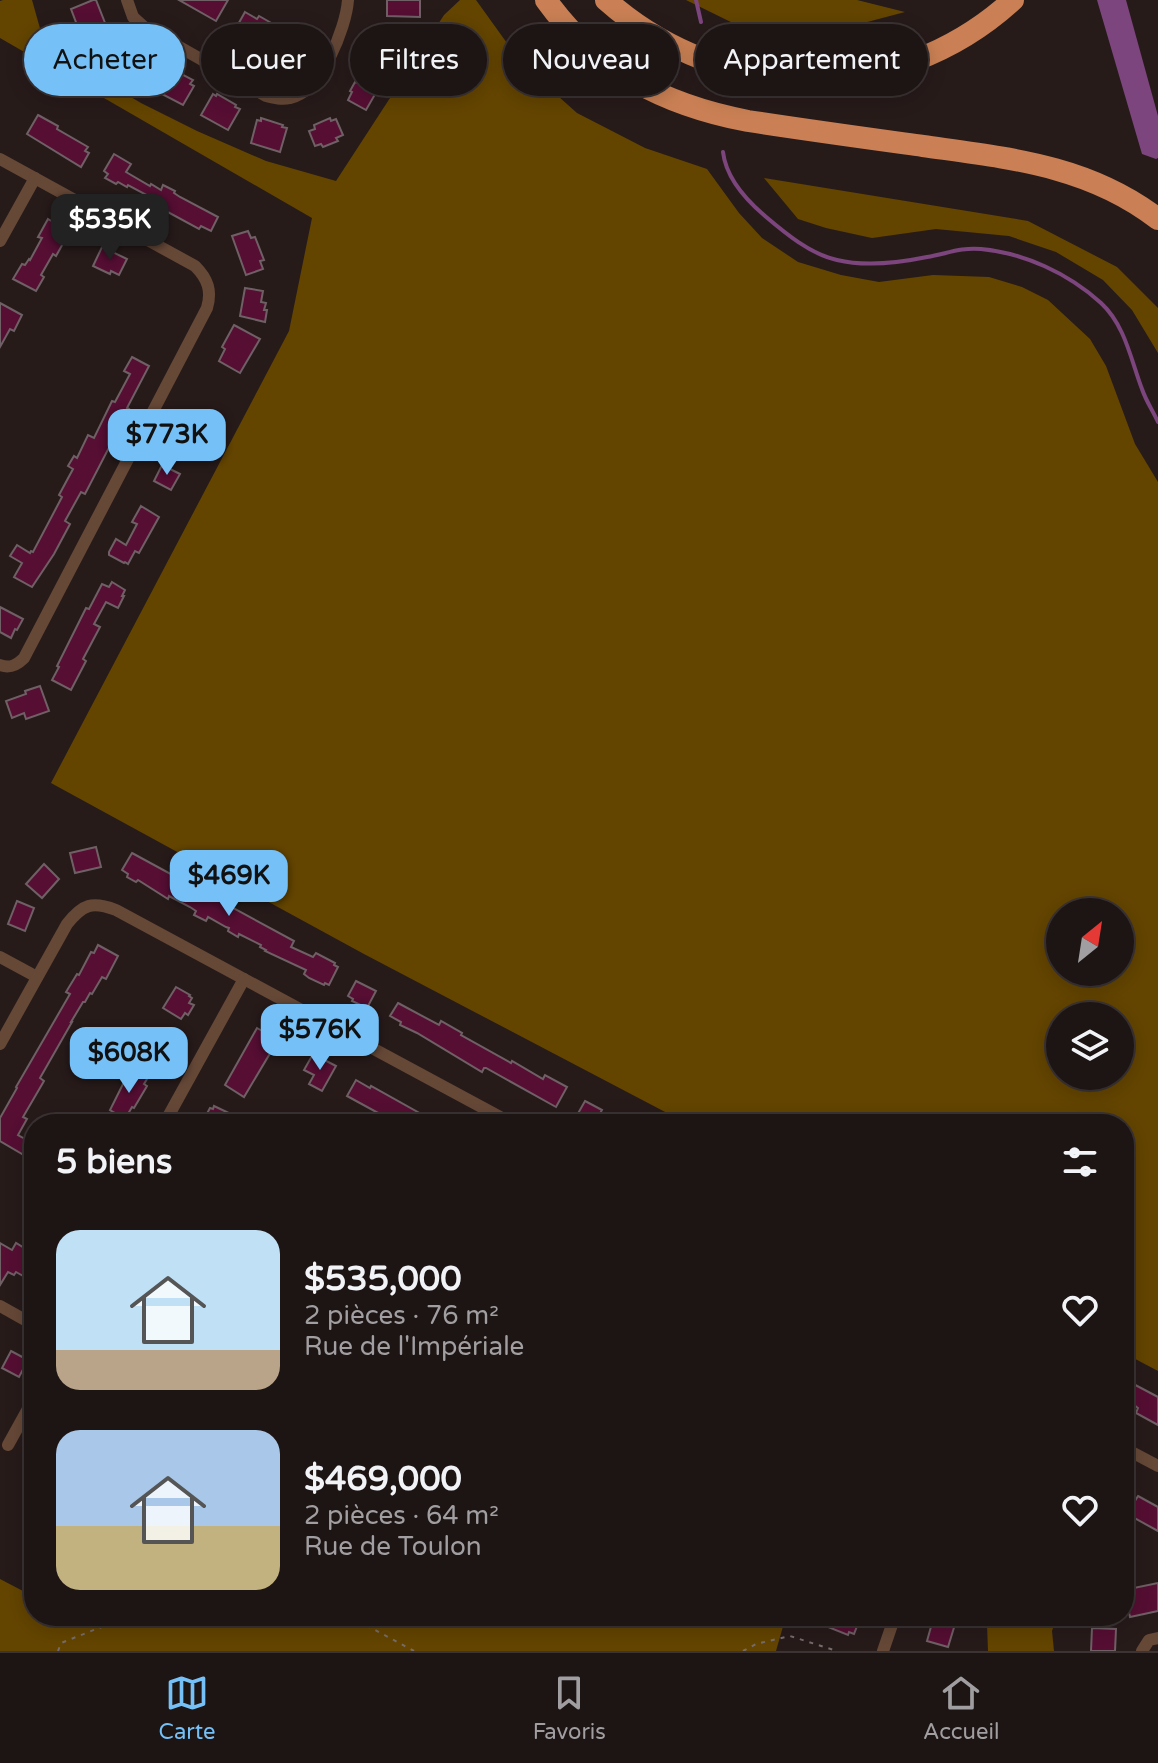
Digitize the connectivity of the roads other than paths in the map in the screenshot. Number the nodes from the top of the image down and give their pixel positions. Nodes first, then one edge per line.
1 (127, 0) edge
2 (348, 0) edge
3 (546, 0) edge
4 (606, 0) edge
5 (1013, 0) edge
6 (0, 159) edge
7 (35, 178) junction
8 (1158, 219) edge
9 (0, 241) edge
10 (0, 665) edge
11 (0, 957) edge
12 (37, 977) junction
13 (244, 979) junction
14 (0, 1044) edge
15 (170, 1114) edge
16 (494, 1114) edge
17 (0, 1306) edge
18 (24, 1319) edge
19 (24, 1416) edge
20 (8, 1445) dead end
21 (1134, 1453) edge
22 (1158, 1466) edge
23 (892, 1626) edge
24 (1158, 1638) edge
25 (883, 1651) edge
26 (1142, 1651) edge

1 - 2 street
3 - 8 highway
4 - 5 highway
6 - 7 street
7 - 9 street
7 - 10 street
11 - 12 street
12 - 13 street
12 - 14 street
13 - 15 street
13 - 16 street
17 - 18 street
19 - 20 street
21 - 22 street
23 - 25 street
24 - 26 street

